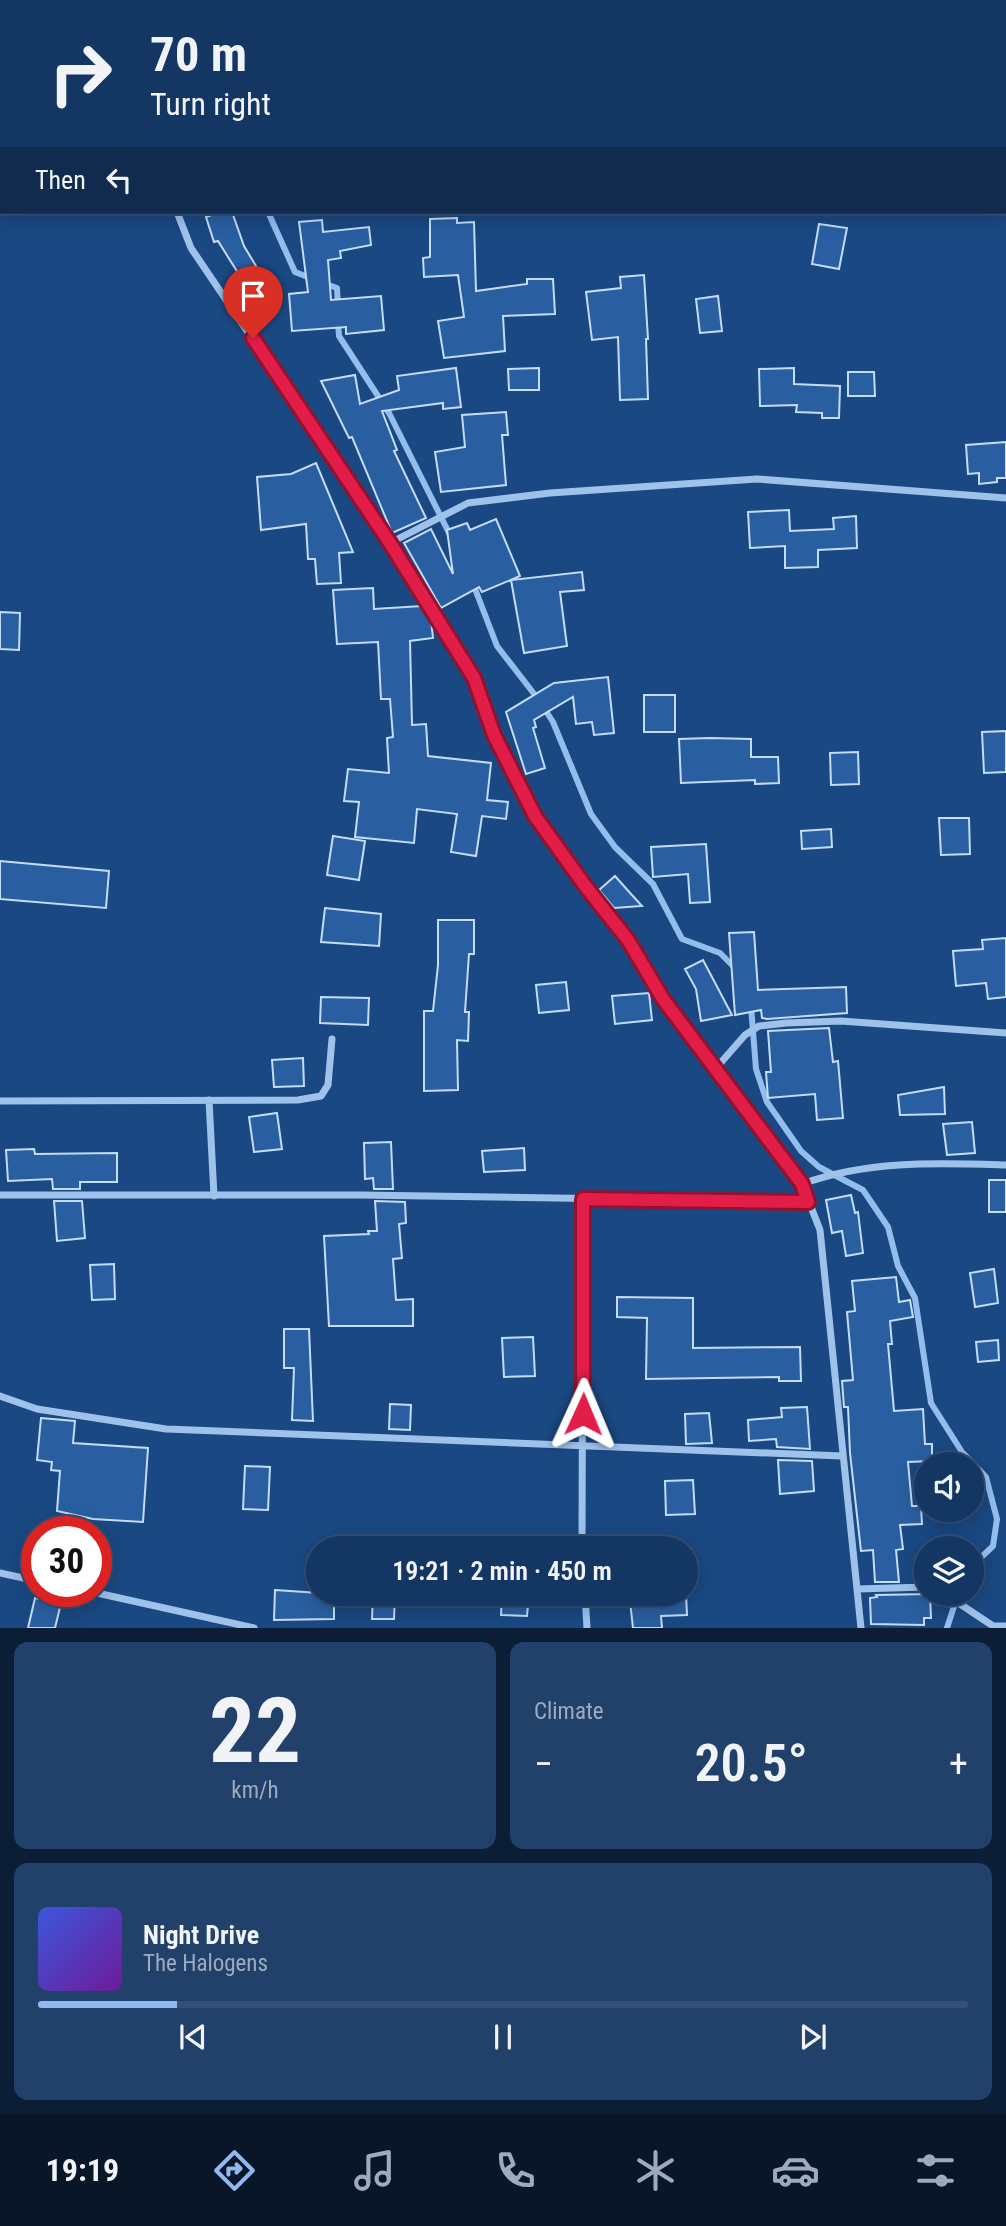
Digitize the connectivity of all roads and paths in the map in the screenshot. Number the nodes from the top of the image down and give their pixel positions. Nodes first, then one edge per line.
1 (178, 214) edge
2 (1006, 498) edge
3 (390, 543) junction
4 (1006, 1033) edge
5 (332, 1039) dead end
6 (717, 1067) junction
7 (209, 1100) junction
8 (0, 1101) edge
9 (1006, 1164) edge
10 (802, 1184) junction
11 (0, 1195) edge
12 (214, 1196) junction
13 (583, 1199) junction
14 (808, 1202) junction
15 (0, 1396) edge
16 (582, 1446) junction
17 (842, 1456) junction
18 (582, 1536) edge
19 (0, 1573) edge
20 (21, 1578) edge
21 (914, 1587) edge
22 (858, 1589) junction
23 (112, 1597) edge
24 (586, 1606) edge
25 (963, 1606) edge
26 (215, 1623) edge
27 (1006, 1626) edge
28 (254, 1628) edge
29 (587, 1628) edge
30 (861, 1628) edge

1 - 3 street
2 - 3 street
3 - 6 street
4 - 6 street
5 - 7 street
6 - 10 street
7 - 8 street
7 - 12 street
9 - 10 street
10 - 14 street
11 - 12 street
12 - 13 street
13 - 14 street
13 - 16 street
14 - 17 street
15 - 16 street
16 - 17 street
16 - 18 street
17 - 22 street
19 - 20 street
21 - 22 street
22 - 30 street
23 - 26 street
24 - 29 street
25 - 27 street
26 - 28 street

